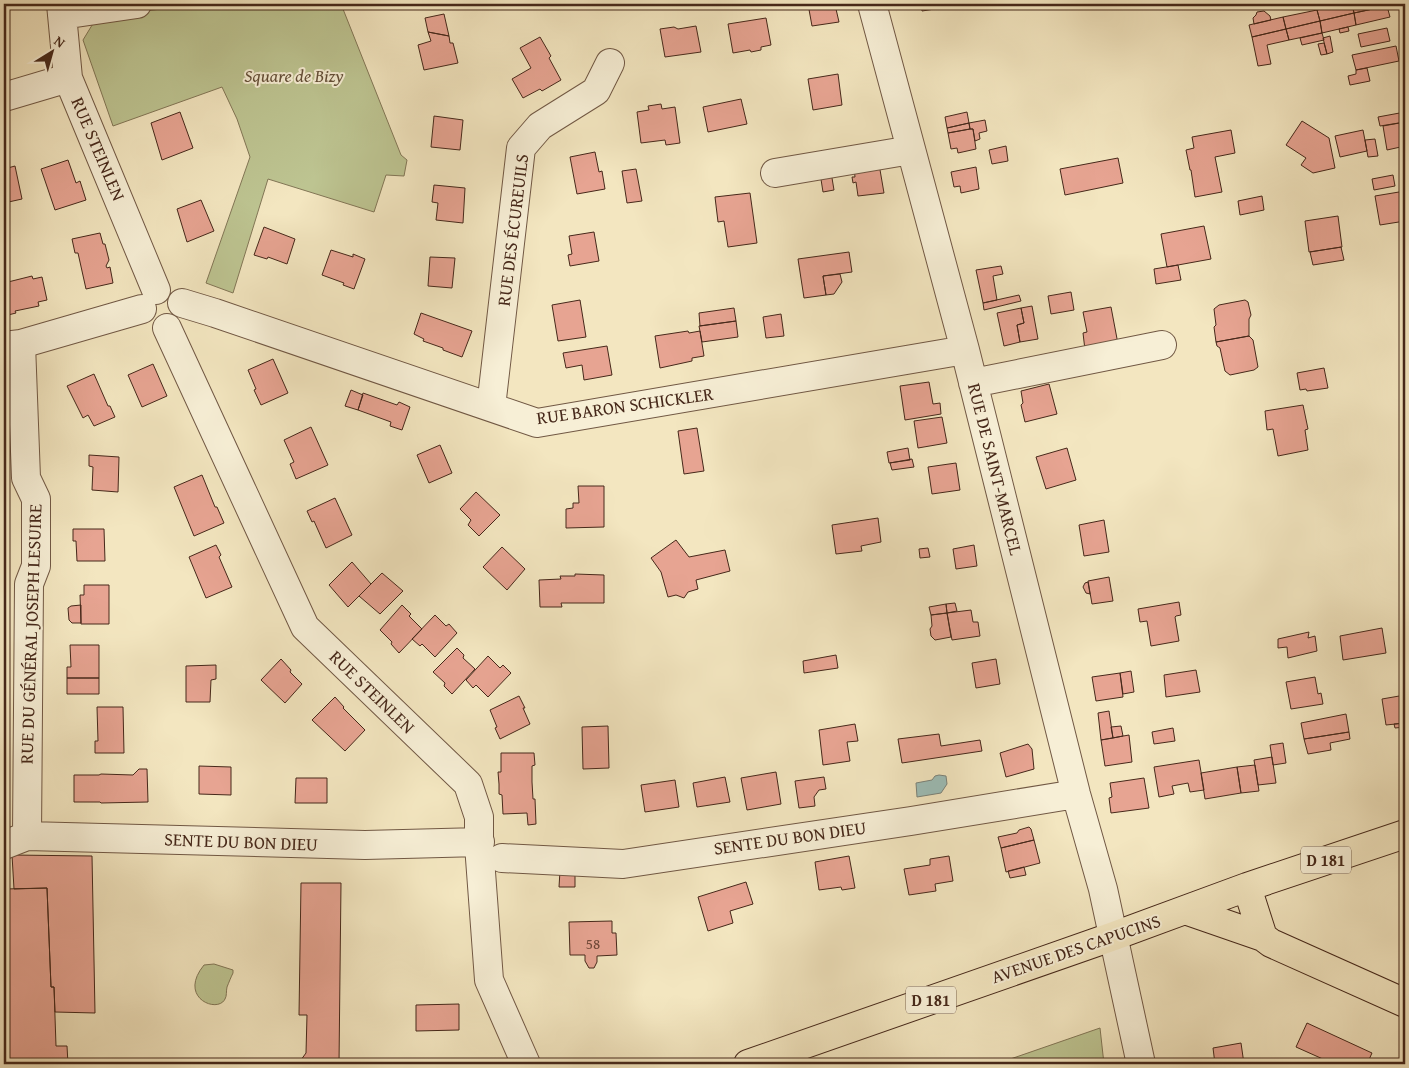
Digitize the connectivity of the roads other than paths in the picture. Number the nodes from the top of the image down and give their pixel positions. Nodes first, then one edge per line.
1 (137, 4) edge
2 (872, 4) edge
3 (62, 9) edge
4 (610, 63) dead end
5 (68, 78) junction
6 (4, 97) edge
7 (911, 150) junction
8 (775, 173) dead end
9 (149, 299) junction
10 (182, 303) junction
11 (167, 328) junction
12 (12, 345) edge
13 (1162, 345) dead end
14 (965, 350) junction
15 (973, 382) junction
16 (491, 407) junction
17 (1076, 794) junction
18 (1405, 834) edge
19 (15, 840) edge
20 (480, 842) junction
21 (502, 858) dead end
22 (1247, 887) junction
23 (1185, 910) junction
24 (1114, 936) junction
25 (1263, 937) junction
26 (1405, 1003) edge
27 (526, 1064) edge
28 (748, 1064) edge
29 (1141, 1064) edge

1 - 3 street
2 - 7 street, RUE DE SAINT-MARCEL
3 - 5 street, RUE STEINLEN
4 - 16 street, RUE DES ÉCUREUILS
5 - 6 street
5 - 9 street, RUE STEINLEN
7 - 8 street
7 - 14 street, RUE DE SAINT-MARCEL
9 - 10 street
9 - 11 street
9 - 12 street, RUE DU GÉNÉRAL JOSEPH LESUIRE
10 - 11 street
10 - 16 street, RUE BARON SCHICKLER
11 - 20 street, RUE STEINLEN
12 - 19 street, RUE DU GÉNÉRAL JOSEPH LESUIRE
13 - 15 street
14 - 15 street, RUE DE SAINT-MARCEL
14 - 16 street, RUE BARON SCHICKLER
15 - 17 street, RUE DE SAINT-MARCEL
17 - 21 street, SENTE DU BON DIEU
17 - 24 street, RUE DE SAINT-MARCEL
18 - 22 main road, AVENUE DES CAPUCINS / D 181
19 - 20 street, SENTE DU BON DIEU
20 - 27 street, RUE STEINLEN
22 - 23 main road, AVENUE DES CAPUCINS / D 181
22 - 25 main road
23 - 24 main road, AVENUE DES CAPUCINS / D 181
23 - 25 main road
24 - 28 main road, AVENUE DES CAPUCINS / D 181
24 - 29 street, RUE DE SAINT-MARCEL
25 - 26 main road

